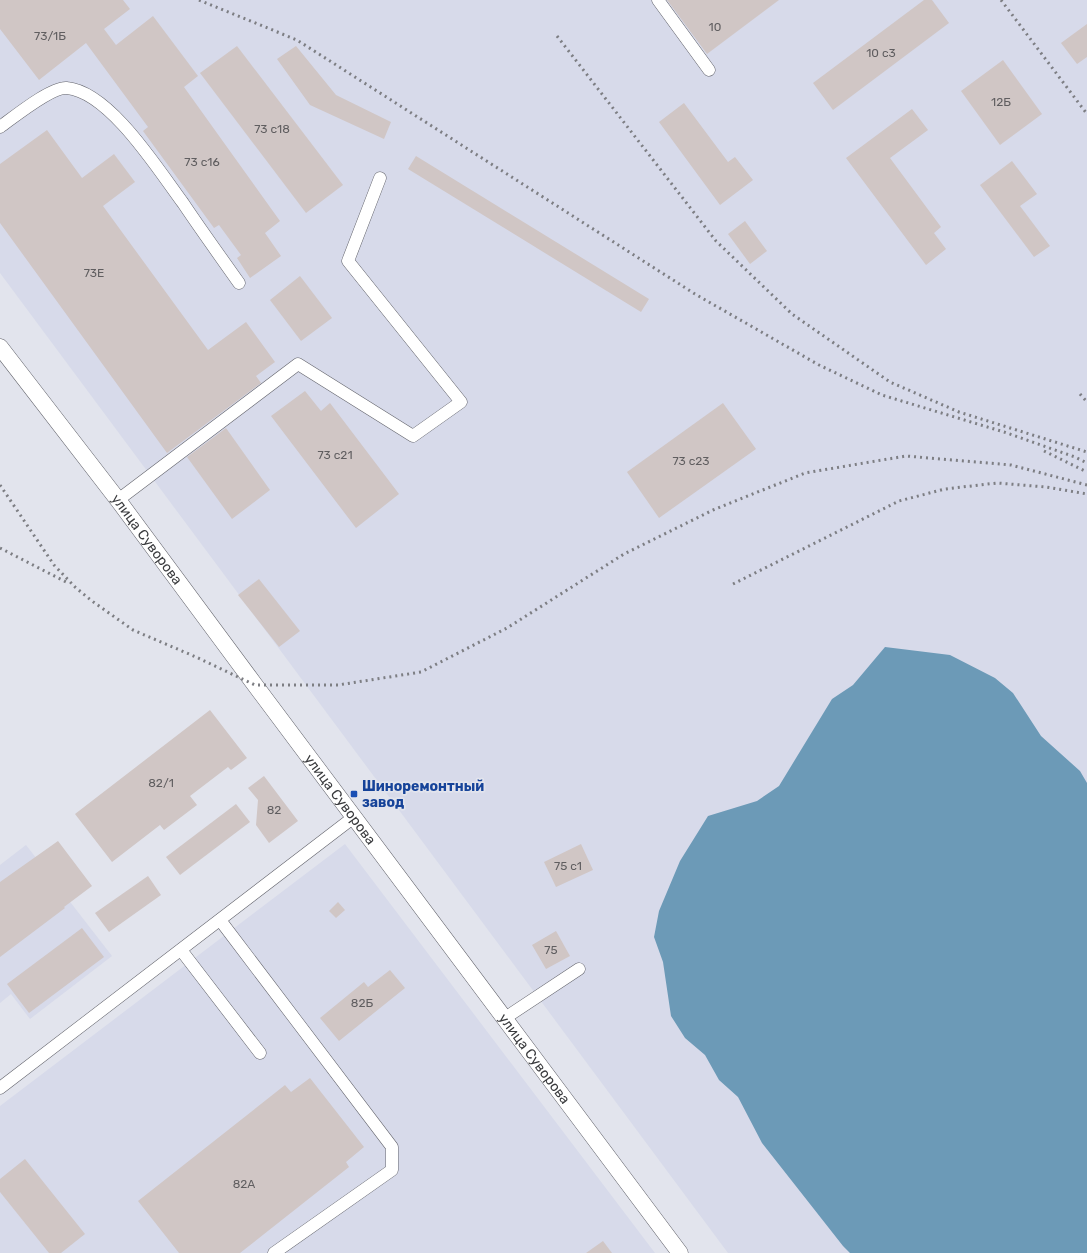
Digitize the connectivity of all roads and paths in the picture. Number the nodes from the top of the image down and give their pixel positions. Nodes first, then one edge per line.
1 (658, 0) edge
2 (709, 70) dead end
3 (0, 127) edge
4 (380, 178) dead end
5 (239, 283) dead end
6 (0, 346) edge
7 (118, 500) junction
8 (354, 818) junction
9 (220, 920) junction
10 (181, 950) junction
11 (579, 969) dead end
12 (505, 1018) junction
13 (260, 1053) dead end
14 (0, 1088) edge
15 (274, 1253) edge
16 (680, 1253) edge

1 - 2 lane
3 - 5 lane
4 - 7 lane
6 - 7 main road, улица Суворова
7 - 8 main road, улица Суворова
8 - 9 lane
8 - 12 main road, улица Суворова
9 - 10 lane
9 - 15 lane
10 - 13 lane
10 - 14 lane
11 - 12 lane
12 - 16 main road, улица Суворова

